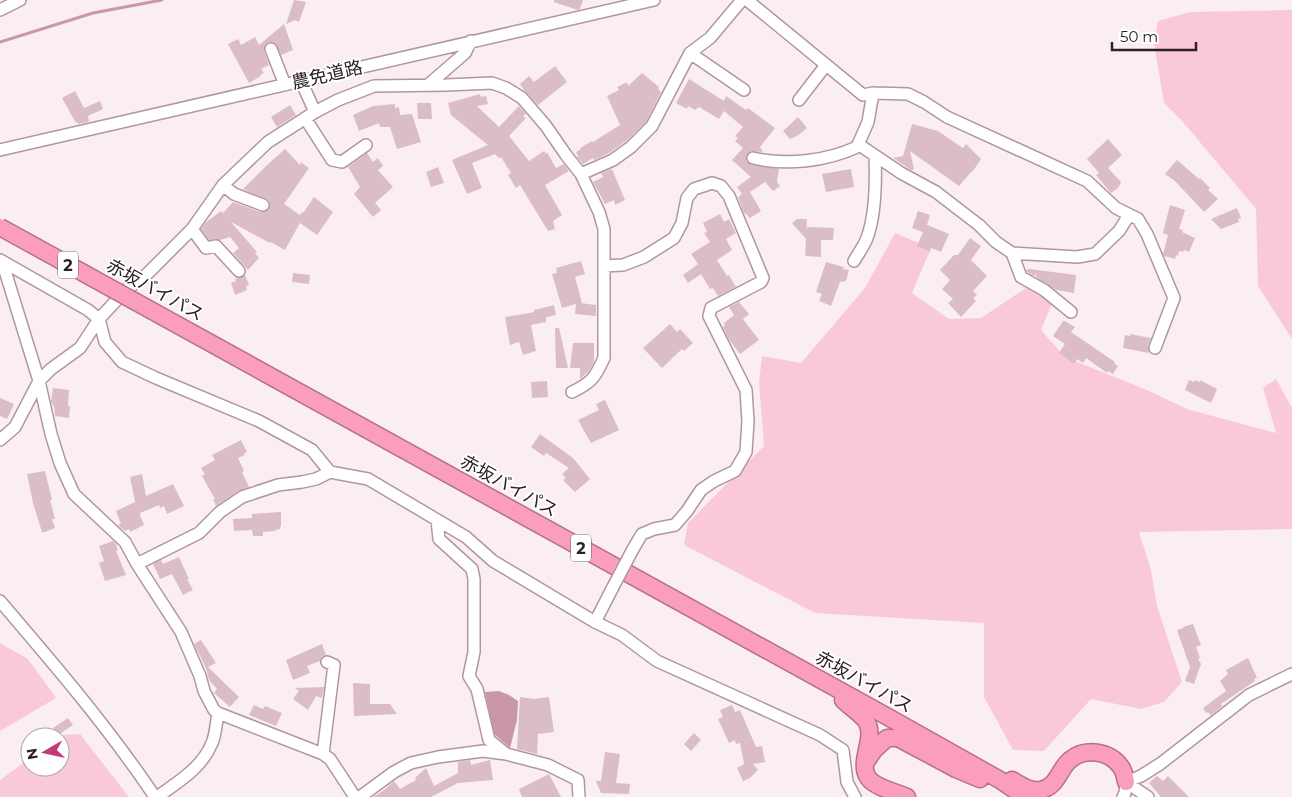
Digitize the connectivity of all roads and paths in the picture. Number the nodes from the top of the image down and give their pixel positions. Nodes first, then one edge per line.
1 (20, 0) edge
2 (654, 0) edge
3 (742, 0) edge
4 (747, 0) edge
5 (0, 10) edge
6 (471, 41) junction
7 (270, 49) dead end
8 (690, 53) junction
9 (826, 65) junction
10 (301, 81) junction
11 (284, 85) junction
12 (428, 85) junction
13 (744, 90) dead end
14 (873, 93) junction
15 (798, 100) dead end
16 (310, 115) junction
17 (858, 144) junction
18 (366, 145) dead end
19 (0, 150) edge
20 (875, 156) junction
21 (753, 158) dead end
22 (581, 174) junction
23 (223, 185) junction
24 (264, 206) dead end
25 (1133, 217) junction
26 (0, 218) edge
27 (0, 227) edge
28 (192, 229) junction
29 (0, 235) edge
30 (1012, 253) junction
31 (1, 261) edge
32 (854, 261) dead end
33 (604, 266) junction
34 (239, 270) dead end
35 (132, 299) junction
36 (1071, 312) dead end
37 (99, 319) junction
38 (1155, 348) dead end
39 (39, 381) junction
40 (572, 392) dead end
41 (0, 440) edge
42 (330, 472) junction
43 (437, 520) junction
44 (137, 564) junction
45 (0, 601) edge
46 (595, 622) junction
47 (327, 662) dead end
48 (1292, 674) edge
49 (842, 699) junction
50 (218, 713) junction
51 (888, 718) junction
52 (323, 754) junction
53 (506, 754) junction
54 (866, 762) junction
55 (995, 786) junction
56 (1054, 790) edge
57 (1124, 790) edge
58 (887, 793) edge
59 (156, 797) edge
60 (355, 797) edge
61 (360, 797) edge
62 (579, 797) edge
63 (855, 797) edge
64 (906, 797) edge
65 (1011, 797) edge
66 (1025, 797) edge
67 (1148, 797) edge

1 - 5 street
2 - 6 street, 農免道路
3 - 8 street
4 - 9 street
6 - 10 street, 農免道路
6 - 12 street
7 - 11 street
8 - 13 street
8 - 22 street
9 - 14 street
9 - 15 street
10 - 11 street, 農免道路
10 - 16 street
11 - 19 street, 農免道路
12 - 16 street
12 - 22 street
14 - 17 street
14 - 25 street
16 - 18 street
16 - 23 street
17 - 20 street
17 - 21 street
20 - 30 street
20 - 32 street
22 - 33 street
23 - 24 street
23 - 28 street
25 - 30 street
25 - 38 street
26 - 35 street
27 - 35 highway, 赤坂バイパス / 2, bridge
28 - 34 street
28 - 35 street
29 - 35 highway, 赤坂バイパス / 2
30 - 36 street
31 - 37 street
31 - 39 street
33 - 40 street
33 - 46 street, bridge
35 - 37 street
35 - 49 highway, 赤坂バイパス / 2
35 - 51 highway, 赤坂バイパス / 2
37 - 39 street
37 - 42 street
39 - 41 street
39 - 44 street
42 - 43 street
42 - 44 street
43 - 46 street
43 - 53 street
44 - 50 street
45 - 59 street
46 - 63 street
47 - 52 street
48 - 57 street
49 - 54 highway
49 - 55 highway, 赤坂バイパス / 2
50 - 52 street
50 - 59 street
51 - 56 highway
51 - 66 highway, 赤坂バイパス / 2
52 - 60 street
53 - 61 street
53 - 62 street
54 - 55 highway
54 - 58 highway
55 - 65 highway, 赤坂バイパス / 2
56 - 57 highway
57 - 67 street
58 - 64 highway

